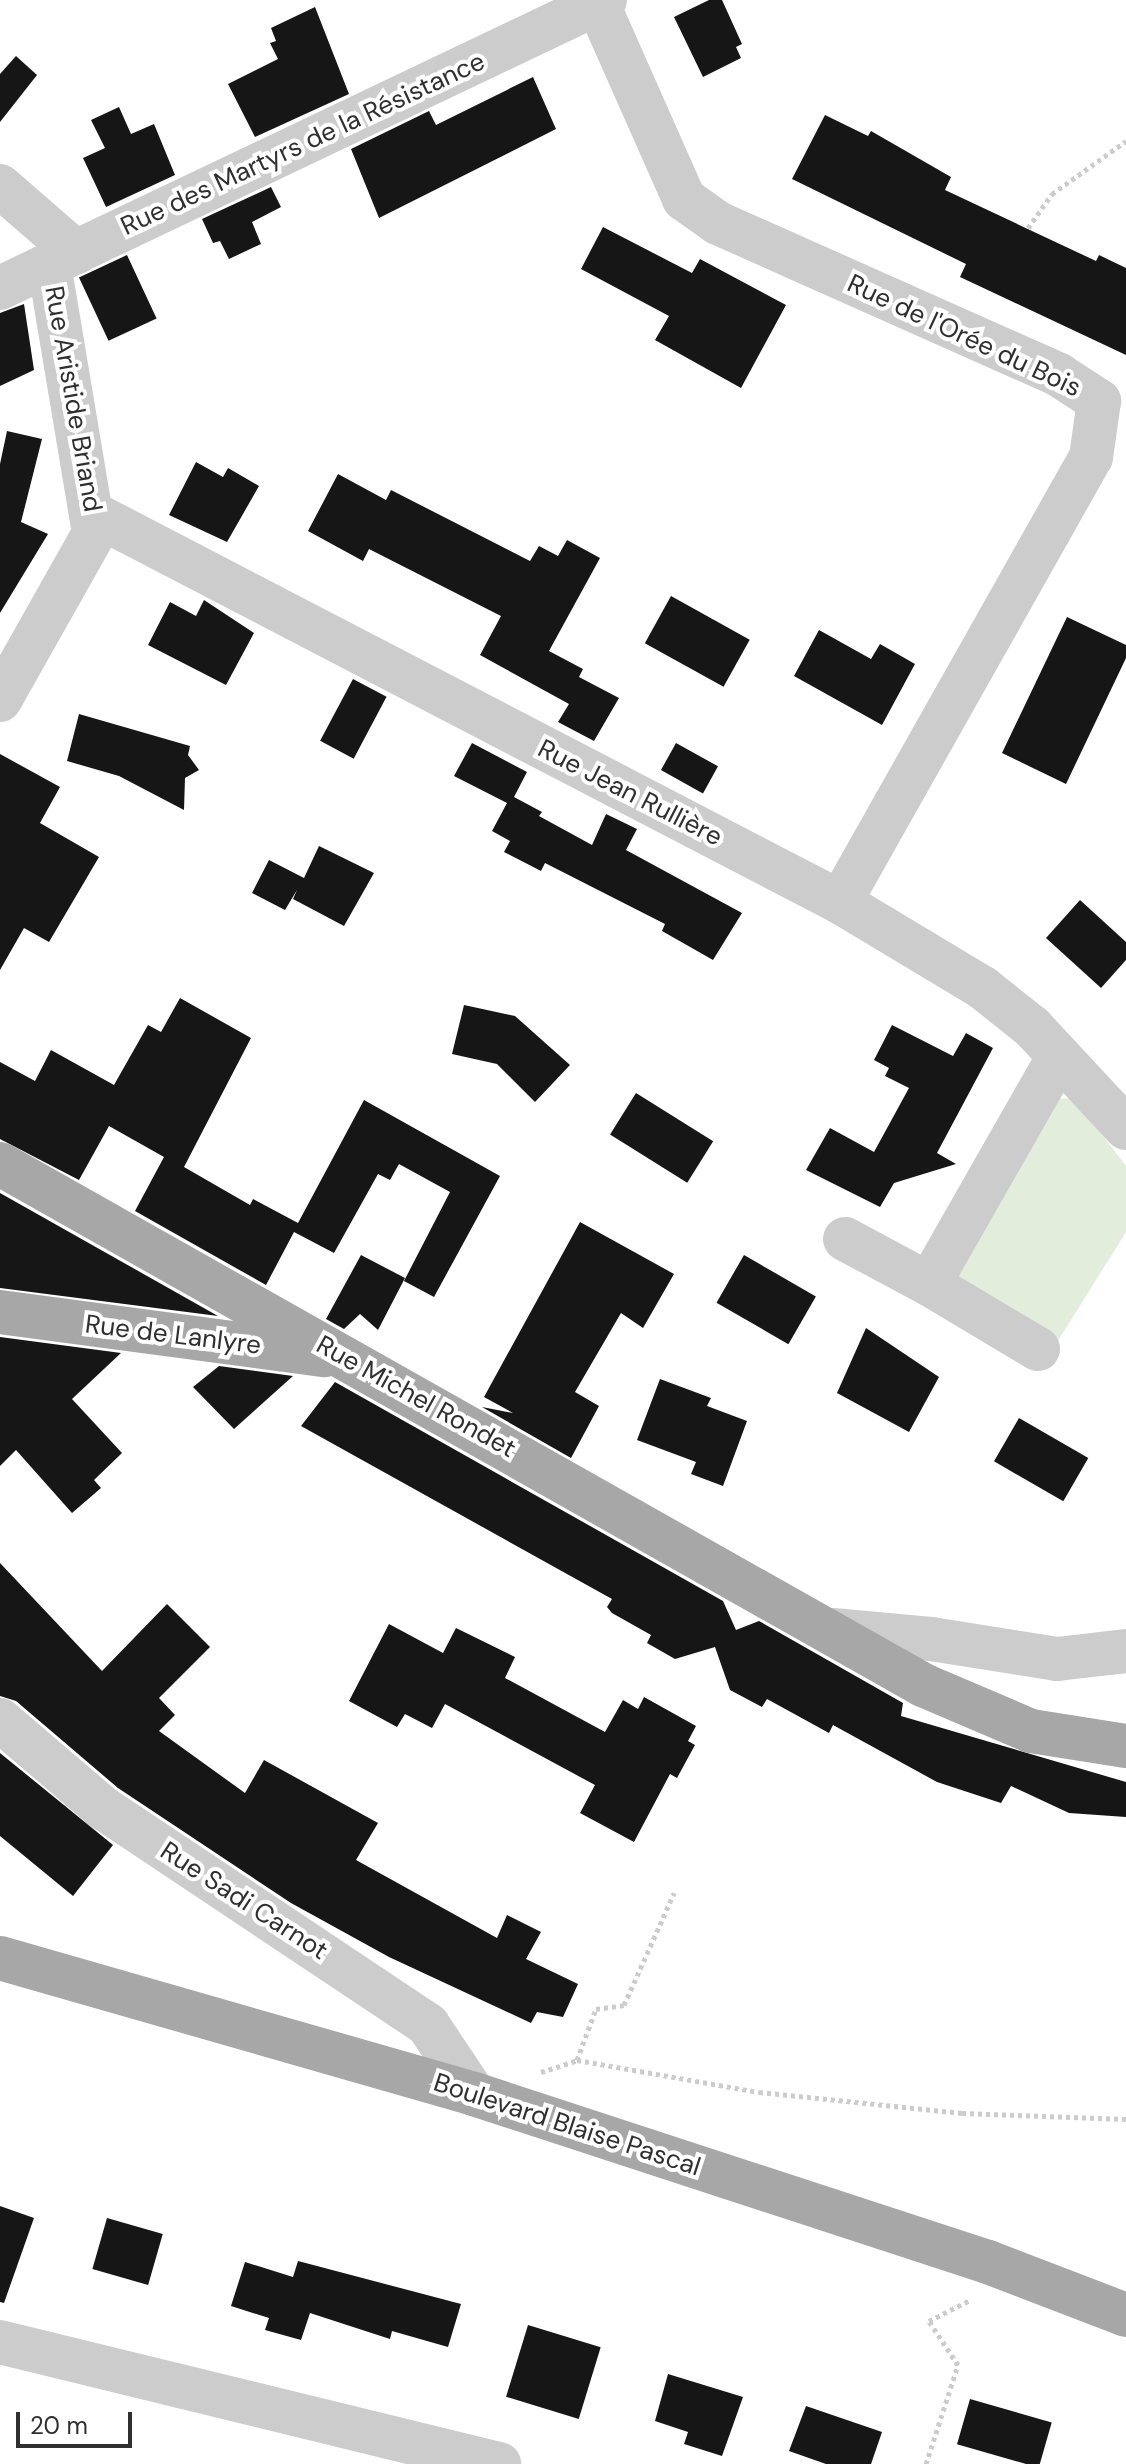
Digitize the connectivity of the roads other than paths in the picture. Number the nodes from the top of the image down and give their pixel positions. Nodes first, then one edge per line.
1 (599, 2) edge
2 (0, 186) edge
3 (63, 258) junction
4 (0, 288) edge
5 (94, 514) junction
6 (0, 700) edge
7 (840, 902) junction
8 (1059, 1056) junction
9 (1126, 1128) edge
10 (0, 1164) edge
11 (845, 1239) dead end
12 (929, 1284) junction
13 (0, 1312) edge
14 (1038, 1349) dead end
15 (346, 1358) junction
16 (833, 1630) junction
17 (1126, 1651) edge
18 (0, 1720) edge
19 (1126, 1746) edge
20 (0, 1958) edge
21 (474, 2094) junction
22 (1126, 2315) edge
23 (0, 2342) edge
24 (499, 2464) edge

1 - 3 street, Rue des Martyrs de la Résistance
1 - 7 street, Rue de l'Orée du Bois
2 - 3 street
3 - 4 street, Rue des Martyrs de la Résistance
3 - 5 street, Rue Aristide Briand
5 - 6 street, Rue Aristide Briand
5 - 7 street, Rue Jean Rullière
7 - 8 street, Rue Jean Rullière
8 - 9 street, Rue Jean Rullière
8 - 12 street
10 - 15 main road, Rue Michel Rondet
11 - 12 street
12 - 14 street
13 - 15 main road, Rue de Lanlyre
15 - 16 main road, Rue Michel Rondet
16 - 17 street
16 - 19 main road, Rue Michel Rondet
18 - 21 street, Rue Sadi Carnot
20 - 21 main road, Boulevard Blaise Pascal
21 - 22 main road, Boulevard Blaise Pascal
23 - 24 street

